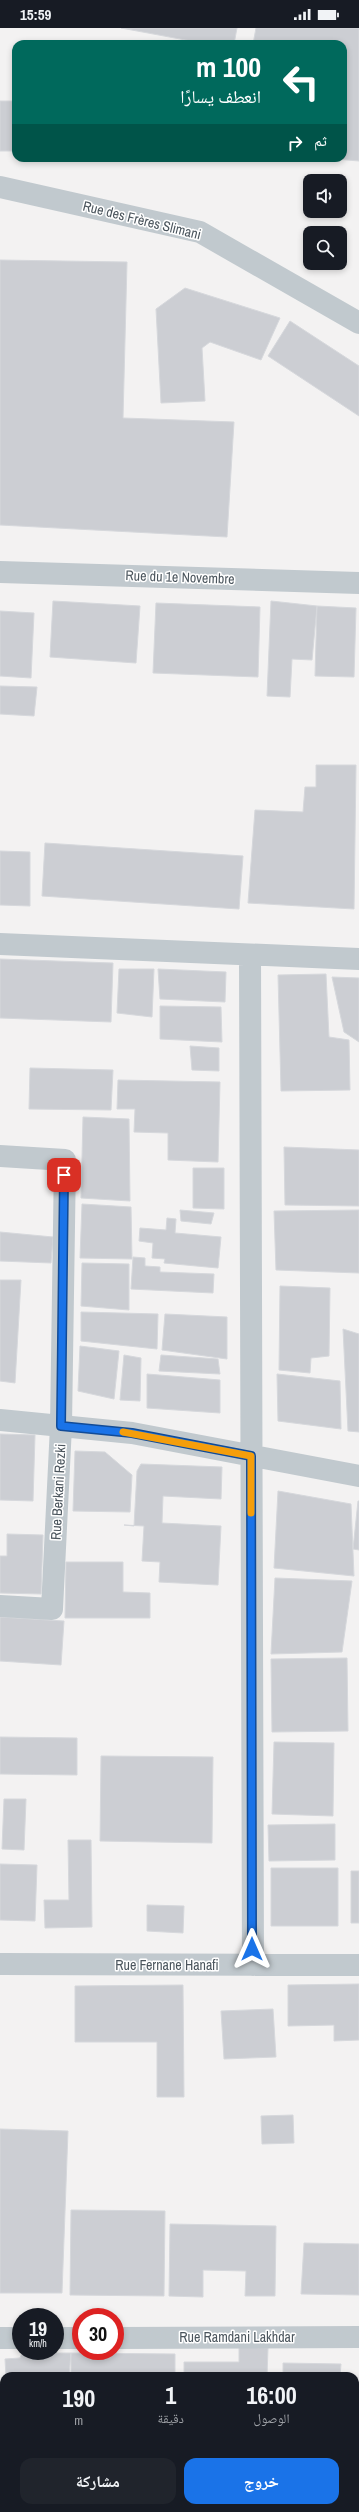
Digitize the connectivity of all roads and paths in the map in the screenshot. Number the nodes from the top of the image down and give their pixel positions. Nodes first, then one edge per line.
1 (0, 188) edge
2 (359, 323) edge
3 (0, 572) edge
4 (359, 583) edge
5 (0, 944) edge
6 (250, 955) junction
7 (359, 959) edge
8 (0, 1156) edge
9 (0, 1420) edge
10 (61, 1426) junction
11 (251, 1456) junction
12 (359, 1476) edge
13 (0, 1606) edge
14 (0, 1964) edge
15 (252, 1965) junction
16 (359, 1965) edge
17 (359, 2337) edge
18 (0, 2338) edge
19 (12, 2338) edge
20 (124, 2338) edge

1 - 2 street, Rue des Frères Slimani
3 - 4 street, Rue du 1e Novembre
5 - 6 street
6 - 7 street
6 - 11 street
8 - 10 street, Rue Berkani Rezki
9 - 10 street
10 - 11 street
10 - 13 street, Rue Berkani Rezki
11 - 12 street
11 - 15 street
14 - 15 street, Rue Fernane Hanafi
15 - 16 street, Rue Fernane Hanafi
17 - 20 street, Rue Ramdani Lakhdar
18 - 19 street

